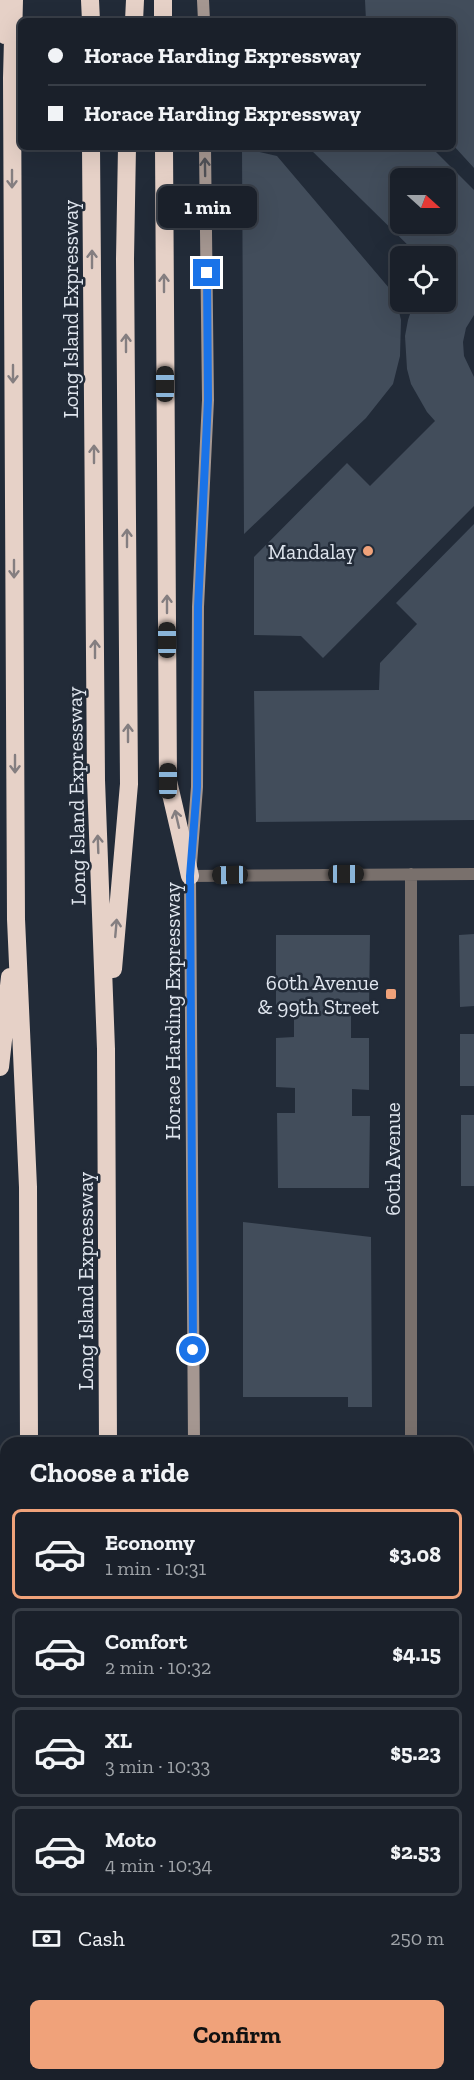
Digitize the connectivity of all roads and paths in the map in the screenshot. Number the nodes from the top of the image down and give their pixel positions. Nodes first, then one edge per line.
1 (14, 0) edge
2 (90, 0) edge
3 (135, 0) edge
4 (163, 0) edge
5 (203, 0) edge
6 (0, 4) edge
7 (91, 18) edge
8 (134, 18) edge
9 (163, 18) edge
10 (204, 18) edge
11 (12, 78) junction
12 (92, 150) edge
13 (127, 150) edge
14 (164, 150) edge
15 (205, 150) edge
16 (411, 874) junction
17 (474, 874) edge
18 (190, 876) junction
19 (16, 919) junction
20 (106, 1049) junction
21 (0, 1067) edge
22 (29, 1437) edge
23 (108, 1437) edge
24 (194, 1437) edge
25 (411, 1437) edge

1 - 11 highway
2 - 7 highway
3 - 8 highway
4 - 9 highway
5 - 10 main road
6 - 11 highway
11 -> 19 highway
20 -> 12 highway, Long Island Expressway
20 -> 13 highway
18 -> 14 highway
18 -> 15 main road, Horace Harding Expressway
16 - 17 street
16 - 18 street
16 - 25 street, 60th Avenue
18 - 24 main road, Horace Harding Expressway
19 - 21 highway
19 - 22 highway
20 - 23 highway, Long Island Expressway

